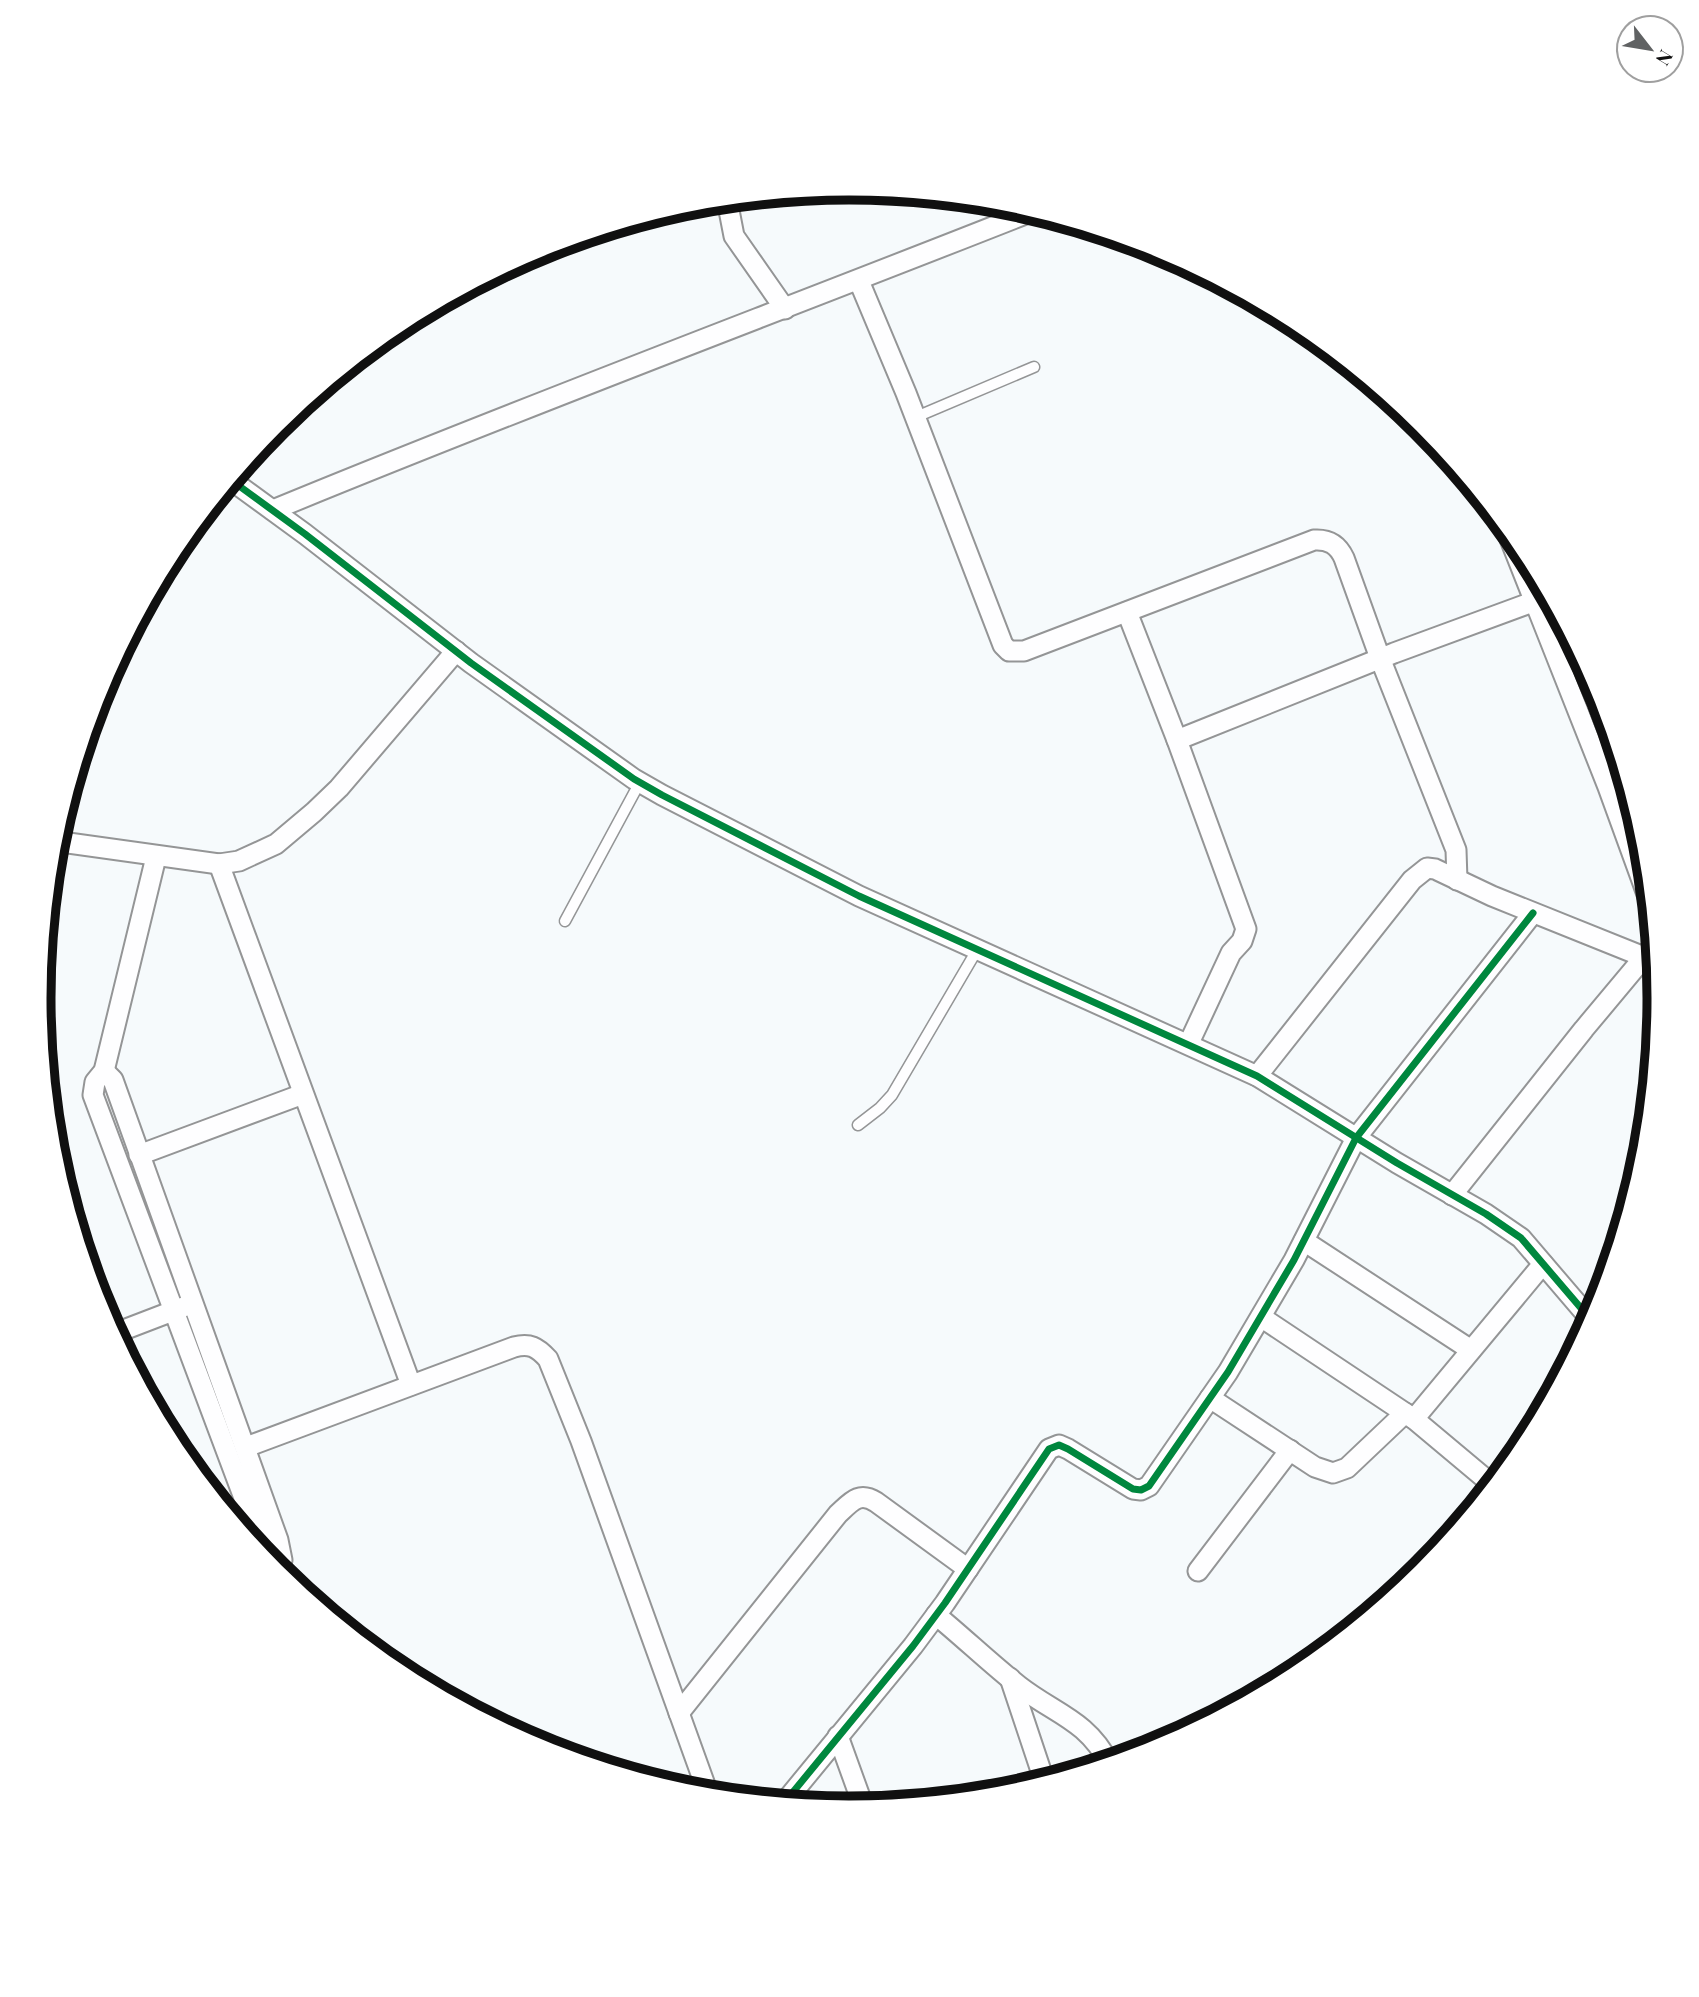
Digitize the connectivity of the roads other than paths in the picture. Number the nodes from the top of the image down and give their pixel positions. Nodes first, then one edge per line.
1 (729, 210) edge
2 (999, 214) edge
3 (859, 281) junction
4 (785, 309) junction
5 (1034, 367) dead end
6 (916, 417) junction
7 (238, 485) edge
8 (273, 510) junction
9 (1542, 599) edge
10 (1544, 604) edge
11 (1126, 612) junction
12 (456, 651) junction
13 (1380, 658) junction
14 (1177, 740) junction
15 (640, 782) junction
16 (66, 843) edge
17 (156, 857) junction
18 (1635, 857) edge
19 (219, 864) junction
20 (1457, 880) junction
21 (1533, 913) junction
22 (565, 921) dead end
23 (977, 950) junction
24 (1647, 950) edge
25 (1647, 954) edge
26 (1189, 1043) junction
27 (104, 1071) junction
28 (1257, 1076) junction
29 (303, 1094) junction
30 (858, 1125) dead end
31 (1356, 1138) junction
32 (139, 1155) junction
33 (1452, 1195) junction
34 (1304, 1241) junction
35 (1543, 1264) junction
36 (194, 1304) junction
37 (174, 1311) junction
38 (1584, 1311) edge
39 (1261, 1317) junction
40 (123, 1330) edge
41 (1471, 1350) junction
42 (411, 1385) junction
43 (1210, 1398) junction
44 (1410, 1416) junction
45 (246, 1447) junction
46 (1290, 1450) junction
47 (1487, 1480) edge
48 (258, 1534) edge
49 (282, 1560) edge
50 (968, 1569) junction
51 (1198, 1571) dead end
52 (936, 1615) junction
53 (1010, 1678) junction
54 (679, 1713) junction
55 (838, 1737) junction
56 (1105, 1755) edge
57 (1042, 1773) edge
58 (705, 1784) edge
59 (790, 1795) edge
60 (859, 1797) edge

1 - 4 street
2 - 3 street
3 - 4 street
3 - 6 street
4 - 8 street
5 - 6 lane
6 - 11 street
7 - 8 street
8 - 12 street
9 - 13 street
10 - 18 street
11 - 13 street
11 - 14 street
12 - 15 street
12 - 19 street
13 - 14 street
13 - 20 street
14 - 26 street
15 - 22 lane
15 - 23 street
16 - 17 street
17 - 19 street
17 - 27 street
19 - 29 street
20 - 21 street
20 - 28 street
21 - 24 street
21 - 31 street
23 - 26 street
23 - 30 lane
25 - 33 street
26 - 28 street
27 - 32 street
27 - 37 street
28 - 31 street
29 - 32 street
29 - 42 street
31 - 33 street
31 - 34 street
32 - 36 street
33 - 35 street
34 - 39 street
34 - 41 street
35 - 38 street
35 - 41 street
36 - 37 street
36 - 45 street
37 - 40 street
37 - 48 street
39 - 43 street
39 - 44 street
41 - 44 street
42 - 45 street
42 - 54 street
43 - 46 street
43 - 50 street
44 - 46 street
44 - 47 street
45 - 49 street
46 - 51 street
50 - 52 street
50 - 54 street
52 - 53 street
52 - 55 street
53 - 56 street
53 - 57 street
54 - 58 street
55 - 59 street
55 - 60 street

